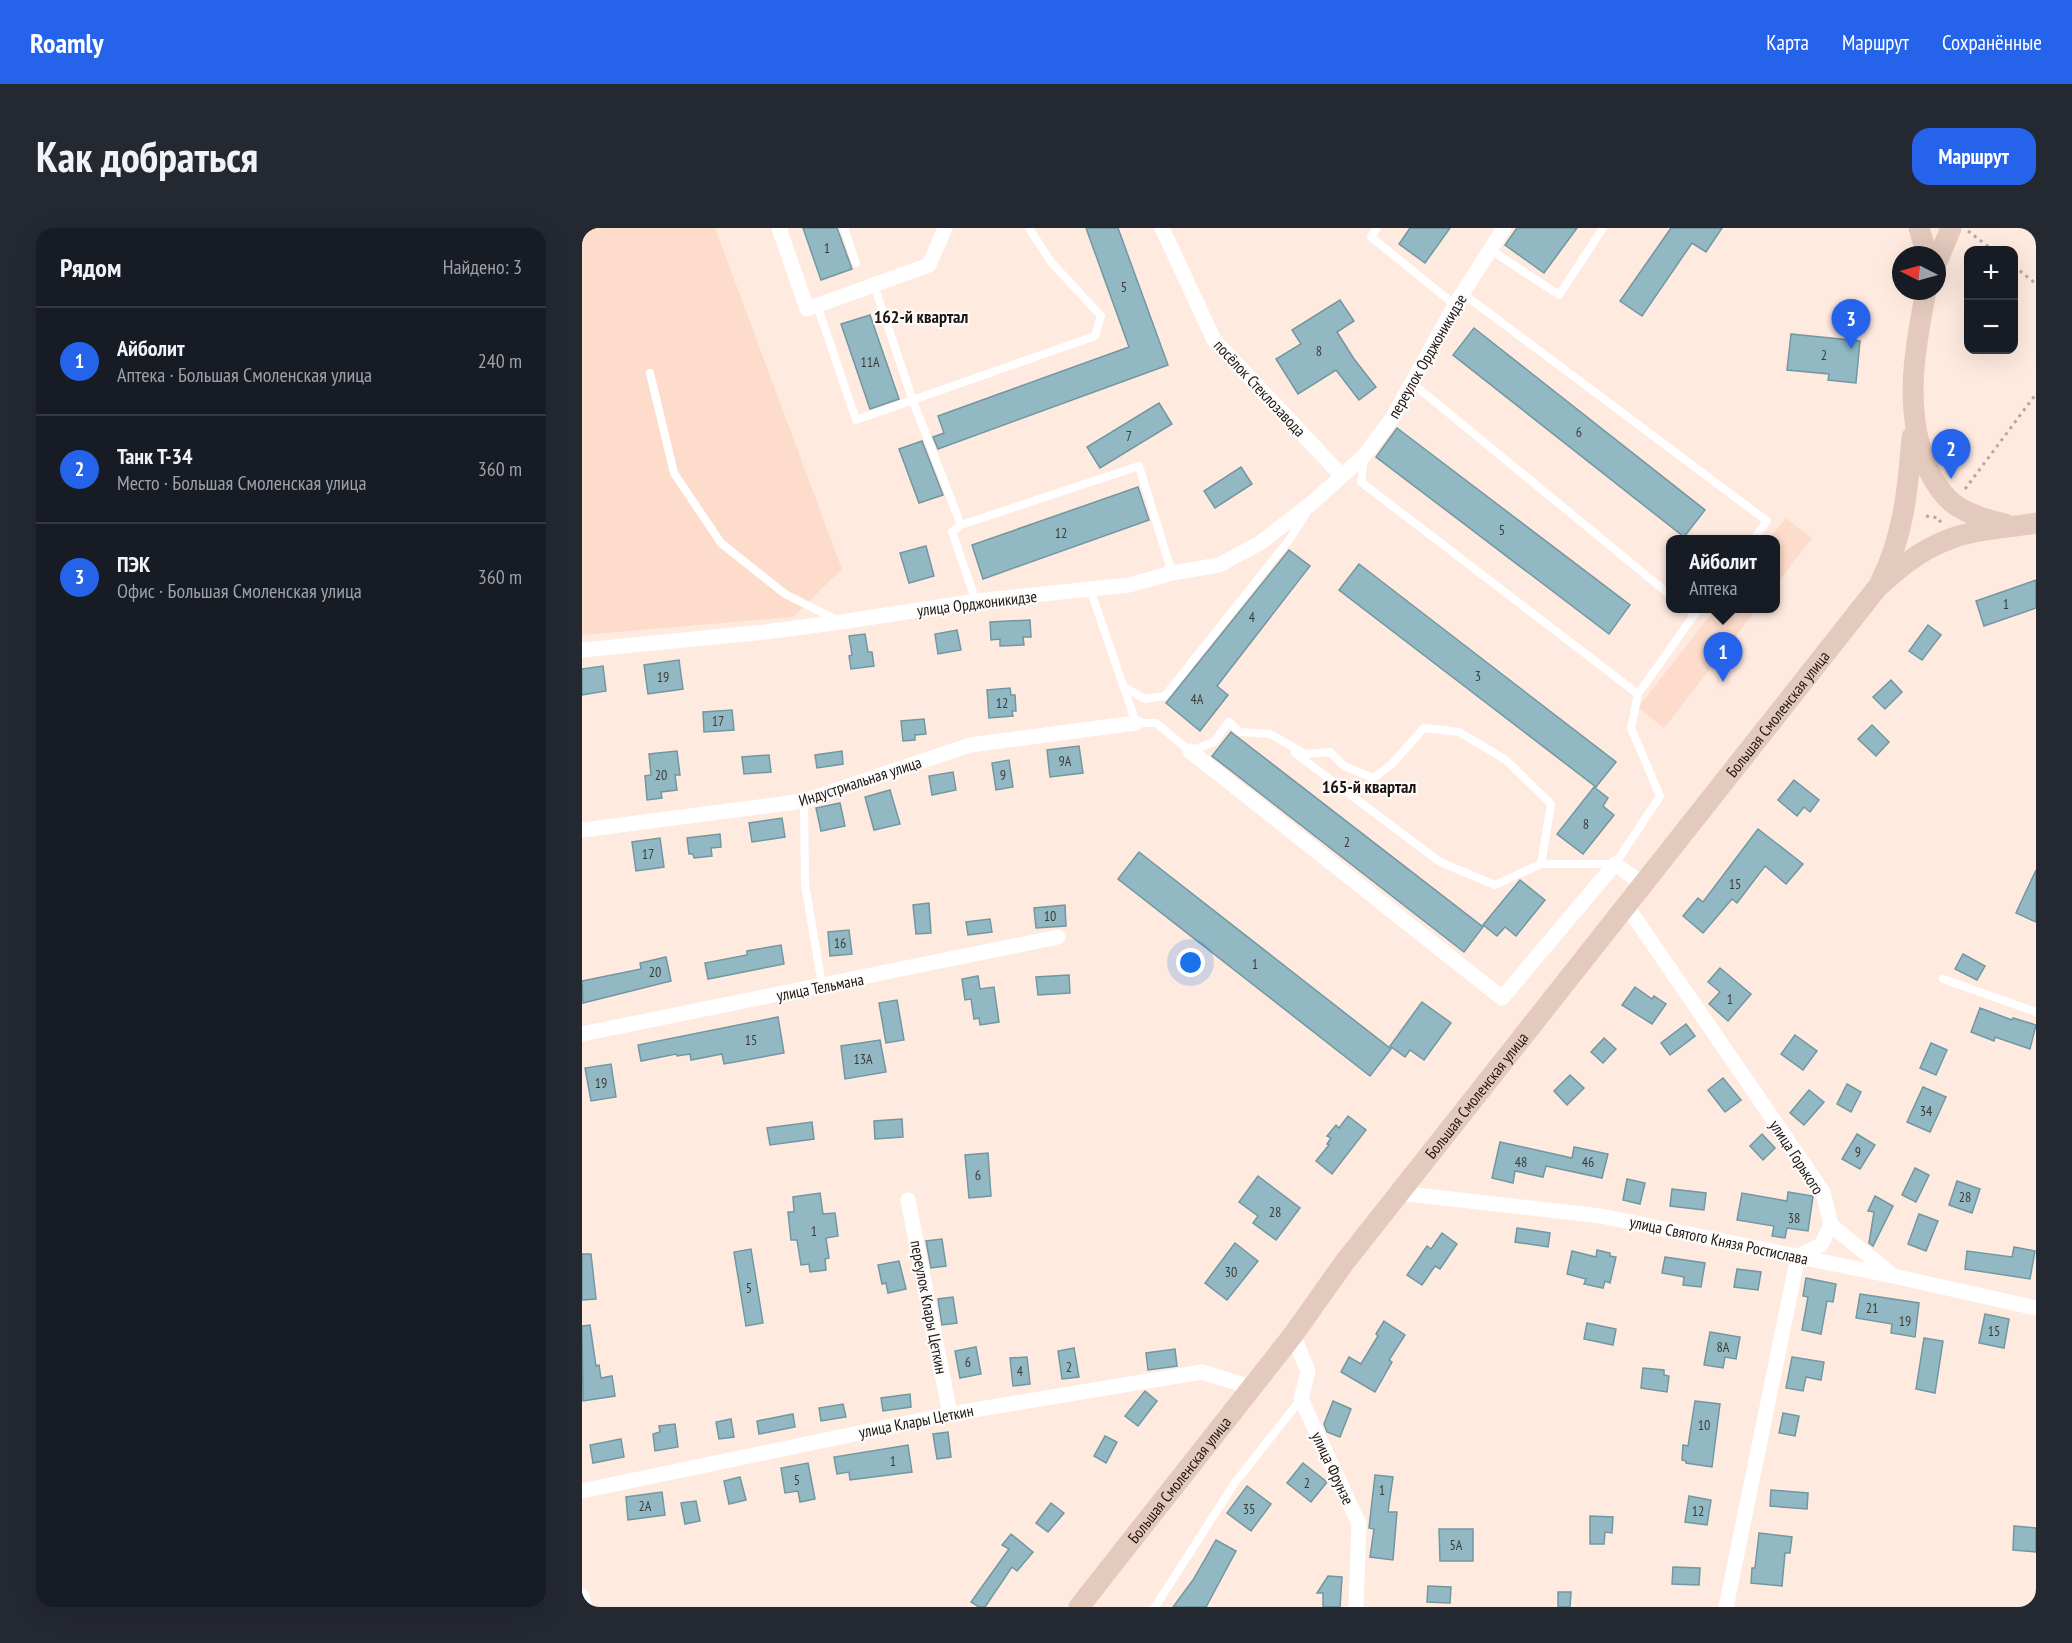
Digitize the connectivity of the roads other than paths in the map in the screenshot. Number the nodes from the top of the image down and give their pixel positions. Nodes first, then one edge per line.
1 (779, 228) edge
2 (844, 228) edge
3 (945, 228) edge
4 (1029, 228) edge
5 (1162, 228) edge
6 (1377, 228) edge
7 (1504, 228) edge
8 (1603, 228) edge
9 (1919, 228) edge
10 (1951, 228) edge
11 (1924, 246) edge
12 (1944, 246) edge
13 (1491, 250) junction
14 (856, 263) dead end
15 (874, 285) junction
16 (1459, 299) junction
17 (1924, 300) edge
18 (817, 305) junction
19 (650, 374) dead end
20 (1412, 383) junction
21 (913, 401) junction
22 (1914, 421) junction
23 (1364, 456) junction
24 (1341, 475) junction
25 (1312, 503) junction
26 (2036, 523) edge
27 (961, 525) junction
28 (2014, 526) junction
29 (1757, 535) edge
30 (1172, 573) junction
31 (1877, 588) junction
32 (1090, 589) junction
33 (1666, 591) edge
34 (976, 601) junction
35 (1696, 613) edge
36 (841, 622) junction
37 (582, 650) edge
38 (1124, 687) junction
39 (1638, 694) junction
40 (1137, 723) junction
41 (1270, 734) junction
42 (1190, 751) junction
43 (804, 801) junction
44 (582, 830) edge
45 (1541, 864) junction
46 (1616, 864) junction
47 (1643, 884) junction
48 (1626, 905) junction
49 (1059, 938) dead end
50 (1943, 979) dead end
51 (822, 987) junction
52 (2036, 1012) edge
53 (582, 1034) edge
54 (1399, 1193) junction
55 (908, 1200) dead end
56 (1831, 1225) junction
57 (1798, 1256) junction
58 (1893, 1276) junction
59 (2036, 1308) edge
60 (1293, 1335) junction
61 (1250, 1387) junction
62 (1301, 1398) junction
63 (950, 1414) junction
64 (582, 1491) edge
65 (582, 1596) edge
66 (585, 1607) edge
67 (1079, 1607) edge
68 (1155, 1607) edge
69 (1356, 1607) edge
70 (1726, 1607) edge

1 - 18 street
2 - 14 lane
3 - 15 street
4 - 21 lane
5 - 24 street, посёлок Стеклозавода
6 - 16 lane
7 - 13 street, переулок Орджоникидзе
8 - 13 lane
9 - 11 main road
10 - 12 main road
13 - 16 street, переулок Орджоникидзе
15 - 18 street
15 - 21 lane
16 - 20 street, переулок Орджоникидзе
16 - 29 lane
17 - 22 main road
18 - 21 lane
19 - 36 lane
20 - 23 street, переулок Орджоникидзе
20 - 33 lane
21 - 27 lane
22 - 28 main road
22 - 31 main road, Большая Смоленская улица
23 - 24 street, переулок Орджоникидзе
23 - 39 lane
24 - 25 street, улица Орджоникидзе
25 - 30 street, улица Орджоникидзе
25 - 38 lane
26 - 28 main road, Большая Смоленская улица
27 - 30 lane
27 - 34 lane
28 - 31 main road, Большая Смоленская улица
30 - 32 street, улица Орджоникидзе
31 - 47 main road, Большая Смоленская улица
32 - 34 street, улица Орджоникидзе
32 - 38 lane
34 - 36 street, улица Орджоникидзе
35 - 39 lane
36 - 37 street, улица Орджоникидзе
38 - 40 lane
39 - 46 lane
40 - 42 lane
40 - 43 street, Индустриальная улица
41 - 42 lane
41 - 45 lane
41 - 45 lane
42 - 46 street
43 - 44 street, Индустриальная улица
43 - 51 lane
45 - 46 lane
46 - 47 street
47 - 48 main road, Большая Смоленская улица
48 - 54 main road, Большая Смоленская улица
48 - 56 street, улица Горького
49 - 51 street, улица Тельмана
50 - 52 lane
51 - 53 street, улица Тельмана
54 - 57 street, улица Святого Князя Ростислава
54 - 60 main road, Большая Смоленская улица
55 - 63 street, переулок Клары Цеткин
56 - 57 street
56 - 58 street
57 - 58 street, улица Святого Князя Ростислава
57 - 70 street
58 - 59 street, улица Святого Князя Ростислава
60 - 61 main road, Большая Смоленская улица
60 - 62 street
61 - 63 street, улица Клары Цеткин
61 - 67 main road, Большая Смоленская улица
62 - 68 lane
62 - 69 street, улица Фрунзе
63 - 64 street, улица Клары Цеткин
65 - 66 street

